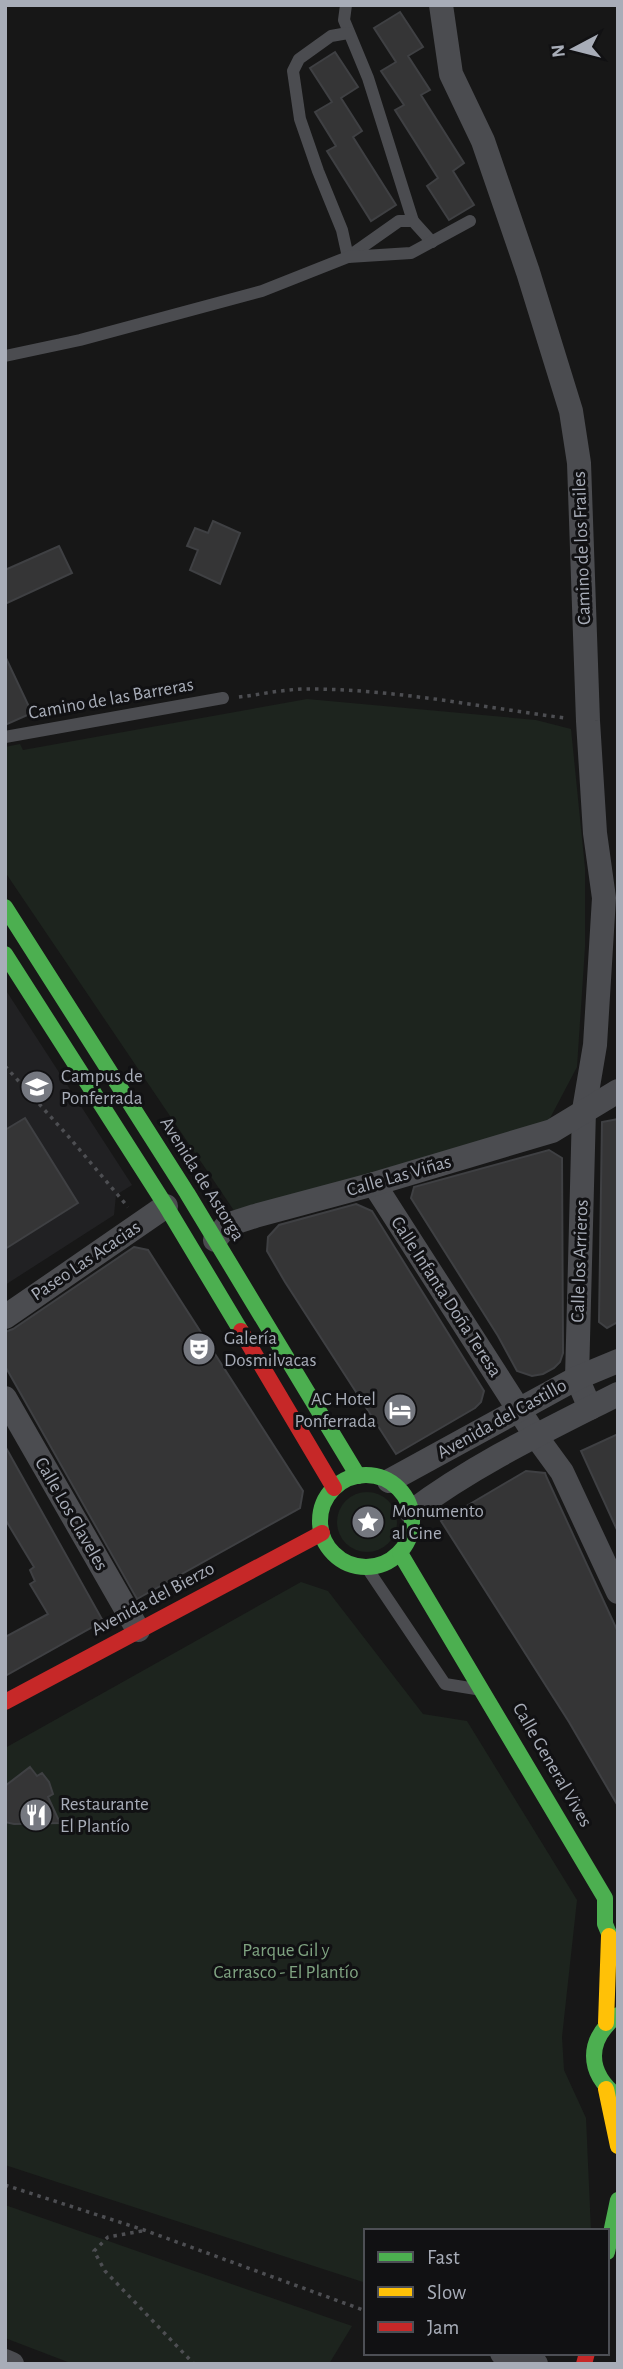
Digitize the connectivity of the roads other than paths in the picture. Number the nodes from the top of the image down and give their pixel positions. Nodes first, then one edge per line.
1 (346, 5) edge
2 (441, 5) edge
3 (348, 33) junction
4 (413, 221) junction
5 (470, 221) dead end
6 (432, 242) junction
7 (348, 257) junction
8 (5, 356) edge
9 (223, 698) road end
10 (5, 737) edge
11 (618, 854) edge
12 (604, 898) junction
13 (5, 907) edge
14 (5, 954) edge
15 (618, 1091) edge
16 (584, 1110) junction
17 (374, 1184) junction
18 (166, 1206) junction
19 (215, 1240) junction
20 (5, 1317) edge
21 (618, 1361) edge
22 (577, 1378) junction
23 (618, 1394) edge
24 (5, 1398) edge
25 (590, 1408) junction
26 (518, 1409) junction
27 (534, 1435) junction
28 (358, 1476) junction
29 (388, 1481) junction
30 (334, 1488) junction
31 (411, 1512) junction
32 (321, 1533) junction
33 (395, 1557) junction
34 (367, 1568) junction
35 (618, 1592) edge
36 (138, 1630) junction
37 (484, 1691) junction
38 (5, 1702) edge
39 (611, 1894) edge
40 (608, 1936) junction
41 (618, 1955) edge
42 (612, 2019) edge
43 (612, 2093) edge
44 (618, 2146) edge
45 (618, 2200) edge
46 (609, 2243) edge
47 (508, 2355) edge
48 (5, 2361) edge
49 (12, 2364) edge
50 (536, 2364) edge

1 - 3 lane
2 - 12 street, Camino de los Frailes
3 - 4 lane
3 - 7 lane
4 - 6 lane
4 - 7 lane
5 - 6 lane
6 - 7 lane
7 - 8 lane
9 - 10 lane, Camino de las Barreras
11 - 12 street
12 - 16 street, Camino de los Frailes
13 - 19 main road, Avenida de Astorga
14 - 18 main road
15 - 16 street, Calle Las Viñas
16 - 17 street, Calle Las Viñas
16 - 22 street, Calle los Arrieros
17 - 19 street, Calle Las Viñas
17 - 26 street, Calle Infanta Doña Teresa
18 - 20 street, Paseo Las Acacias
18 - 30 main road
19 - 28 main road, Avenida de Astorga
21 - 22 street, Avenida del Castillo
22 - 25 street, Calle los Arrieros
22 - 26 street, Avenida del Castillo
23 - 25 street, Avenida del Castillo
24 - 36 street, Calle Los Claveles
25 - 27 street, Avenida del Castillo
26 - 27 street, Calle Infanta Doña Teresa
26 - 29 street, Avenida del Castillo
27 - 31 street, Avenida del Castillo
27 - 35 street, Calle Infanta Doña Teresa
28 - 29 main road
28 - 30 main road
29 - 31 main road
30 - 32 main road
31 - 33 main road
32 - 34 main road
32 - 36 main road, Avenida del Bierzo
33 - 34 main road
33 - 37 main road, Calle General Vives
34 - 37 lane
36 - 38 main road, Avenida del Bierzo
37 - 39 main road, Calle General Vives
39 - 40 main road, Calle General Vives
40 - 41 main road, Calle General Vives
40 - 42 main road, Calle General Vives
42 - 43 main road, Calle General Vives
43 - 44 main road
45 - 46 main road
47 - 50 street
48 - 49 street

